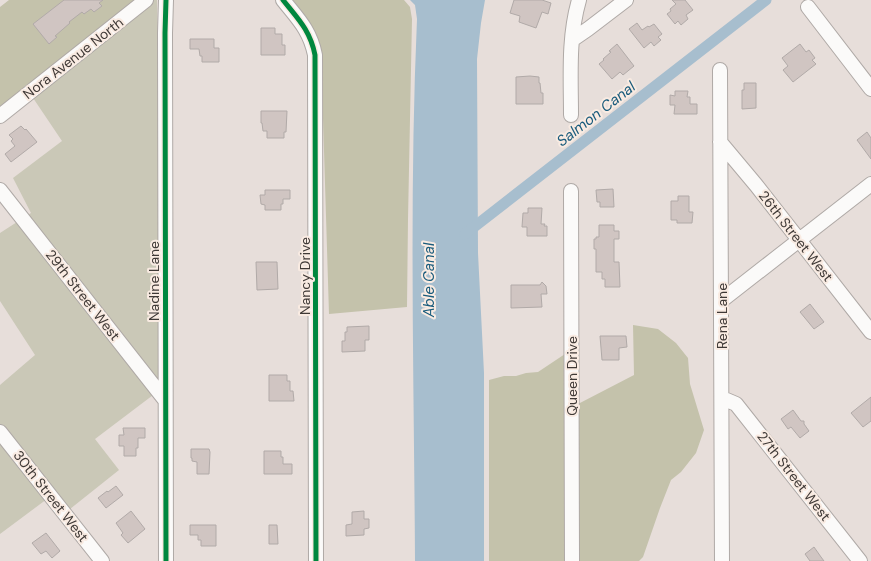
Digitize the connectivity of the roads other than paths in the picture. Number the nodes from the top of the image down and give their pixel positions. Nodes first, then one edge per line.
1 (146, 0) edge
2 (166, 0) edge
3 (284, 0) edge
4 (579, 0) edge
5 (626, 0) edge
6 (808, 7) dead end
7 (572, 40) junction
8 (720, 70) dead end
9 (871, 88) edge
10 (571, 115) dead end
11 (0, 116) edge
12 (720, 142) junction
13 (871, 184) edge
14 (0, 190) edge
15 (571, 191) dead end
16 (800, 241) junction
17 (722, 301) junction
18 (871, 332) edge
19 (722, 398) junction
20 (165, 400) junction
21 (0, 432) edge
22 (102, 561) edge
23 (166, 561) edge
24 (316, 561) edge
25 (572, 561) edge
26 (722, 561) edge
27 (860, 561) edge

1 - 11 street, Nora Avenue North
2 - 20 street, Nadine Lane
3 - 24 street, Nancy Drive
4 - 7 street
5 - 7 street
6 - 9 street
7 - 10 street
8 - 12 street, Rena Lane
12 - 16 street, 26th Street West
12 - 17 street, Rena Lane
13 - 16 street
14 - 20 street, 29th Street West
15 - 25 street, Queen Drive
16 - 17 street
16 - 18 street, 26th Street West
17 - 19 street, Rena Lane
19 - 26 street, Rena Lane
19 - 27 street, 27th Street West
20 - 23 street, Nadine Lane
21 - 22 street, 30th Street West

